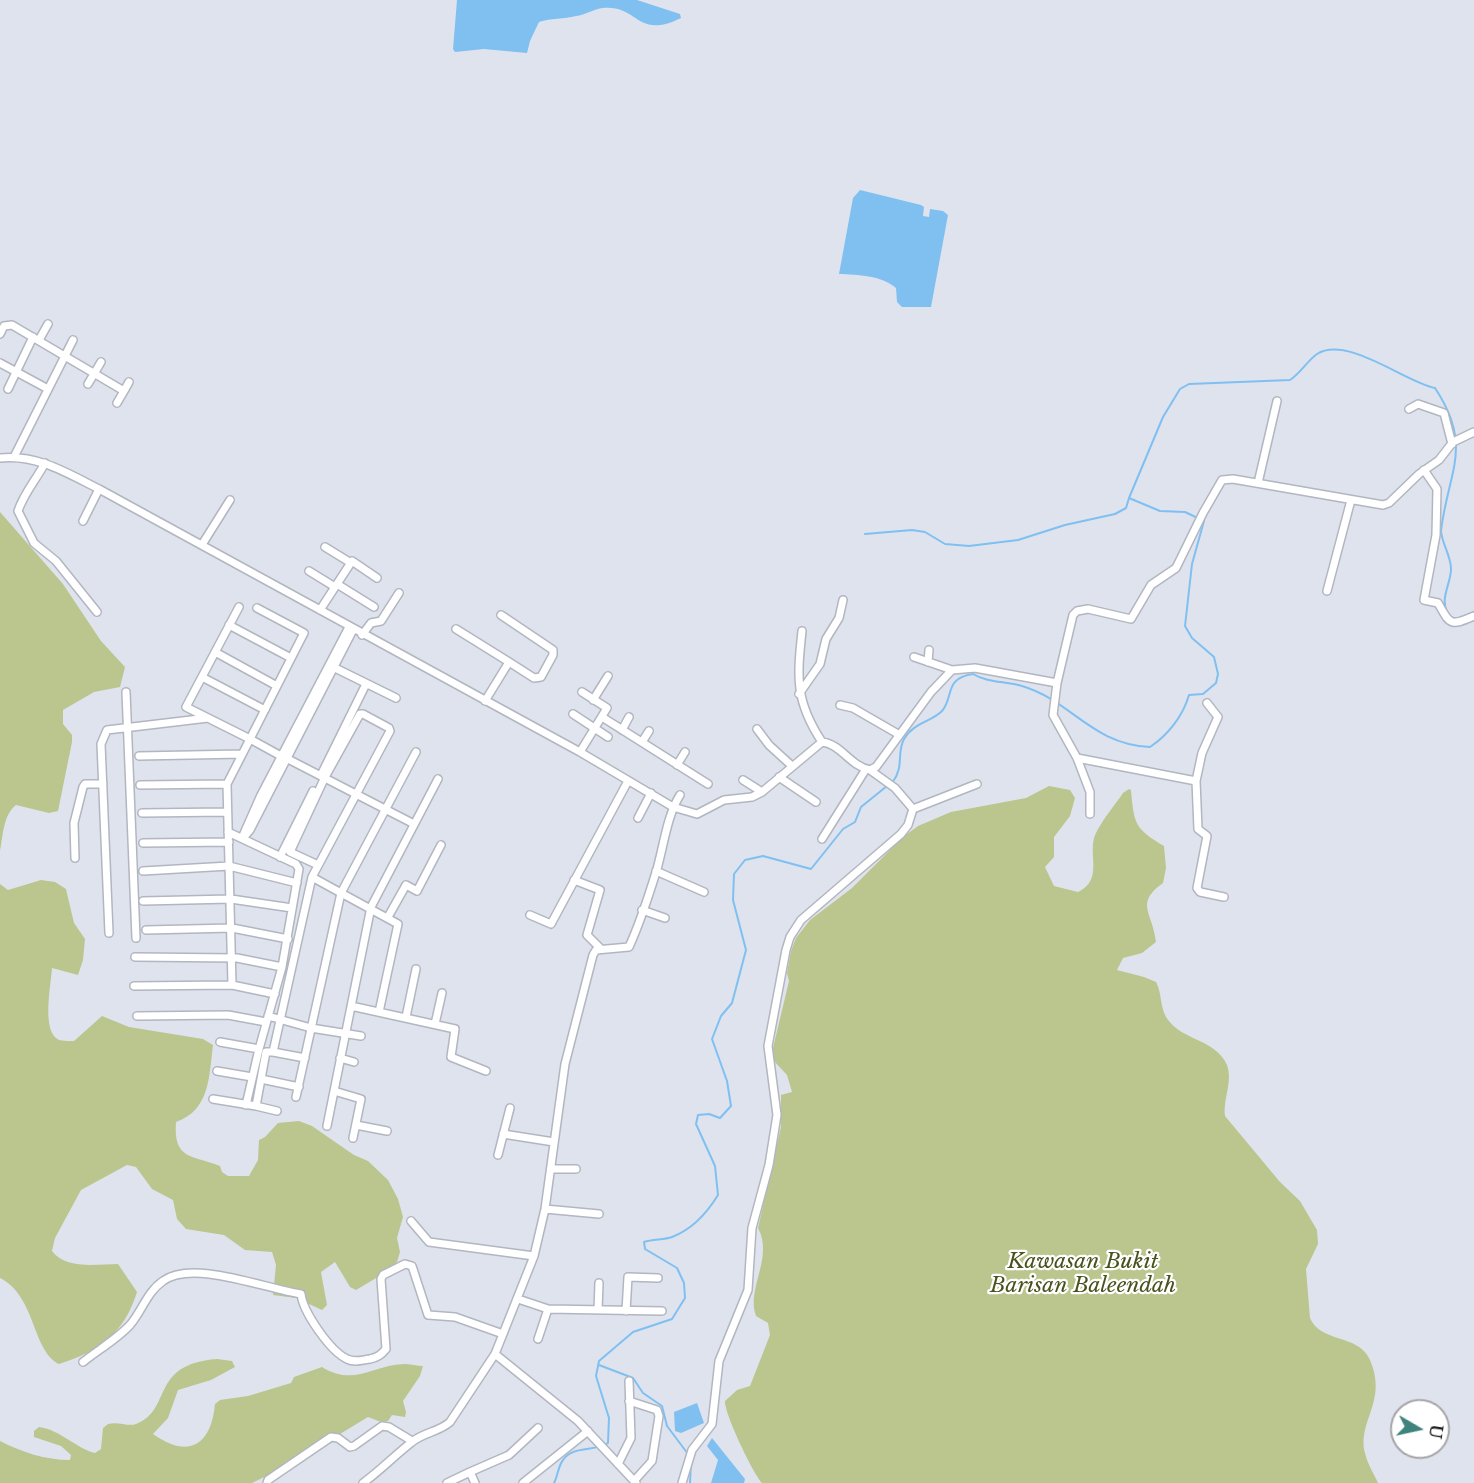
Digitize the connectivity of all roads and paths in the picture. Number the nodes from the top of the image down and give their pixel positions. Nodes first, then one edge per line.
1 (48, 324) dead end
2 (0, 334) edge
3 (36, 338) junction
4 (73, 340) dead end
5 (66, 355) junction
6 (101, 362) dead end
7 (0, 363) edge
8 (16, 371) junction
9 (95, 373) junction
10 (129, 382) dead end
11 (88, 384) dead end
12 (48, 388) junction
13 (8, 389) dead end
14 (124, 391) junction
15 (1277, 401) dead end
16 (117, 403) dead end
17 (1409, 409) dead end
18 (1474, 432) edge
19 (1452, 443) junction
20 (15, 455) junction
21 (0, 458) edge
22 (45, 463) junction
23 (1424, 470) junction
24 (1258, 483) junction
25 (99, 489) junction
26 (230, 500) dead end
27 (1351, 500) junction
28 (83, 521) dead end
29 (203, 543) junction
30 (325, 547) dead end
31 (351, 563) junction
32 (309, 571) dead end
33 (377, 578) dead end
34 (336, 585) junction
35 (1327, 591) dead end
36 (399, 593) dead end
37 (843, 600) dead end
38 (239, 606) dead end
39 (374, 607) dead end
40 (257, 608) dead end
41 (320, 610) junction
42 (97, 612) dead end
43 (501, 615) dead end
44 (1474, 616) edge
45 (230, 625) junction
46 (351, 628) junction
47 (456, 629) dead end
48 (802, 631) dead end
49 (362, 634) junction
50 (929, 650) dead end
51 (215, 652) junction
52 (914, 657) dead end
53 (291, 658) junction
54 (509, 662) junction
55 (928, 662) junction
56 (331, 666) junction
57 (952, 669) junction
58 (608, 676) dead end
59 (202, 677) junction
60 (1058, 683) junction
61 (366, 684) junction
62 (277, 686) junction
63 (126, 692) dead end
64 (582, 692) dead end
65 (799, 694) junction
66 (396, 698) dead end
67 (593, 700) junction
68 (485, 701) junction
69 (1208, 703) dead end
70 (840, 705) dead end
71 (265, 710) junction
72 (573, 714) dead end
73 (602, 717) junction
74 (629, 717) dead end
75 (208, 718) junction
76 (128, 727) junction
77 (595, 729) junction
78 (757, 729) dead end
79 (622, 730) junction
80 (649, 731) dead end
81 (898, 734) junction
82 (608, 737) dead end
83 (250, 739) junction
84 (642, 742) junction
85 (822, 742) junction
86 (416, 752) dead end
87 (580, 752) junction
88 (685, 752) dead end
89 (242, 754) junction
90 (139, 756) dead end
91 (284, 757) junction
92 (1077, 758) junction
93 (677, 765) junction
94 (792, 766) junction
95 (868, 770) junction
96 (323, 776) junction
97 (779, 777) junction
98 (438, 779) dead end
99 (743, 780) dead end
100 (628, 781) junction
101 (1196, 781) junction
102 (103, 784) junction
103 (227, 784) junction
104 (708, 784) dead end
105 (977, 784) dead end
106 (140, 785) dead end
107 (762, 792) junction
108 (651, 793) junction
109 (358, 795) junction
110 (680, 795) dead end
111 (816, 802) dead end
112 (673, 807) junction
113 (913, 809) junction
114 (387, 810) junction
115 (226, 812) junction
116 (142, 813) dead end
117 (1090, 814) dead end
118 (638, 818) dead end
119 (414, 824) junction
120 (228, 832) junction
121 (242, 838) junction
122 (822, 839) dead end
123 (229, 842) junction
124 (143, 843) dead end
125 (441, 845) dead end
126 (280, 857) junction
127 (75, 858) dead end
128 (229, 866) junction
129 (318, 866) junction
130 (142, 871) dead end
131 (656, 871) junction
132 (312, 877) junction
133 (574, 880) junction
134 (297, 883) junction
135 (704, 892) dead end
136 (341, 893) junction
137 (1224, 897) dead end
138 (231, 899) junction
139 (143, 901) dead end
140 (292, 908) junction
141 (371, 908) junction
142 (642, 910) junction
143 (530, 915) dead end
144 (388, 917) junction
145 (665, 918) dead end
146 (232, 928) junction
147 (146, 930) dead end
148 (109, 933) dead end
149 (136, 938) dead end
150 (288, 939) junction
151 (601, 949) junction
152 (135, 957) dead end
153 (232, 957) junction
154 (282, 967) junction
155 (416, 969) dead end
156 (232, 985) junction
157 (134, 986) dead end
158 (441, 993) dead end
159 (275, 994) junction
160 (351, 1006) junction
161 (379, 1012) junction
162 (136, 1016) dead end
163 (406, 1017) junction
164 (267, 1019) junction
165 (279, 1020) junction
166 (435, 1024) junction
167 (311, 1028) junction
168 (345, 1032) junction
169 (361, 1036) dead end
170 (220, 1042) dead end
171 (259, 1049) junction
172 (273, 1052) junction
173 (305, 1058) junction
174 (340, 1058) junction
175 (354, 1062) dead end
176 (217, 1071) dead end
177 (486, 1071) dead end
178 (252, 1077) junction
179 (261, 1079) junction
180 (298, 1087) junction
181 (334, 1091) junction
182 (296, 1097) dead end
183 (213, 1099) dead end
184 (246, 1105) junction
185 (256, 1106) junction
186 (510, 1108) dead end
187 (277, 1111) dead end
188 (356, 1125) junction
189 (327, 1126) dead end
190 (387, 1131) dead end
191 (503, 1134) junction
192 (353, 1137) dead end
193 (554, 1142) junction
194 (498, 1155) dead end
195 (551, 1169) junction
196 (576, 1169) dead end
197 (545, 1209) junction
198 (599, 1214) dead end
199 (411, 1221) dead end
200 (534, 1256) junction
201 (658, 1278) dead end
202 (599, 1283) dead end
203 (519, 1299) junction
204 (548, 1309) junction
205 (597, 1310) junction
206 (626, 1311) junction
207 (662, 1311) dead end
208 (503, 1334) junction
209 (538, 1340) dead end
210 (495, 1354) junction
211 (83, 1362) dead end
212 (628, 1381) dead end
213 (629, 1401) junction
214 (538, 1428) dead end
215 (588, 1431) junction
216 (412, 1441) junction
217 (618, 1464) junction
218 (470, 1472) junction
219 (635, 1482) edge
220 (267, 1483) edge
221 (363, 1483) edge
222 (447, 1483) edge
223 (476, 1483) edge
224 (523, 1483) edge
225 (682, 1483) edge

1 - 3 street
2 - 3 street
3 - 5 street
3 - 8 street
4 - 5 street
5 - 9 street
5 - 12 street
6 - 9 street
7 - 8 street
8 - 12 street
8 - 13 street
9 - 11 street
9 - 14 street
10 - 14 street
12 - 20 street
14 - 16 street
15 - 24 street
17 - 19 street
18 - 19 street
19 - 23 street
20 - 21 street
20 - 22 street
22 - 25 street
22 - 42 street
23 - 27 street
23 - 44 street
24 - 27 street
24 - 60 street
25 - 28 street
25 - 29 street
26 - 29 street
27 - 35 street
29 - 41 street
30 - 31 street
31 - 33 street
31 - 34 street
32 - 34 street
34 - 39 street
34 - 41 street
36 - 49 street
37 - 65 street
38 - 45 street
40 - 53 street
41 - 46 street
43 - 54 street
45 - 51 street
45 - 53 street
46 - 49 street
46 - 56 street
47 - 54 street
48 - 65 street
49 - 68 street
50 - 55 street
51 - 59 street
51 - 62 street
52 - 55 street
53 - 62 street
54 - 68 street
55 - 57 street
56 - 61 street
56 - 91 street
57 - 60 street
57 - 81 street
58 - 67 street
59 - 71 street
59 - 75 street
60 - 92 street
61 - 66 street
61 - 96 street
62 - 71 street
63 - 76 street
64 - 67 street
65 - 85 street
67 - 73 street
68 - 87 street
69 - 101 street
70 - 81 street
71 - 83 street
72 - 77 street
73 - 77 street
73 - 79 street
74 - 79 street
75 - 76 street
75 - 83 street
76 - 102 street
76 - 149 street
77 - 82 street
77 - 87 street
78 - 94 street
79 - 84 street
80 - 84 street
81 - 95 street
83 - 89 street
83 - 91 street
84 - 93 street
85 - 94 street
85 - 95 street
86 - 114 street
87 - 100 street
88 - 93 street
89 - 90 street
89 - 103 street
91 - 96 street
91 - 121 street
92 - 101 street
92 - 117 street
93 - 104 street
94 - 97 street
95 - 113 street
95 - 122 street
96 - 109 street
96 - 109 street
96 - 126 street
96 - 129 street
97 - 107 street
97 - 111 street
98 - 119 street
99 - 107 street
100 - 108 street
100 - 133 street
101 - 137 street
102 - 127 street
102 - 148 street
103 - 106 street
103 - 115 street
105 - 113 street
107 - 112 street
108 - 112 street
108 - 118 street
109 - 114 street
109 - 129 street
110 - 112 street
112 - 131 street
113 - 225 street
114 - 119 street
114 - 136 street
115 - 116 street
115 - 120 street
119 - 141 street
120 - 121 street
120 - 123 street
121 - 126 street
123 - 124 street
123 - 128 street
125 - 144 street
126 - 134 street
128 - 130 street
128 - 134 street
128 - 138 street
129 - 132 street
131 - 135 street
131 - 142 street
132 - 136 street
132 - 165 street
133 - 143 street
133 - 151 street
134 - 140 street
136 - 141 street
136 - 167 street
138 - 139 street
138 - 140 street
138 - 146 street
140 - 150 street
141 - 144 street
141 - 160 street
142 - 145 street
142 - 151 street
144 - 161 street
146 - 147 street
146 - 150 street
146 - 153 street
150 - 154 street
151 - 193 street
152 - 153 street
153 - 154 street
153 - 156 street
154 - 159 street
155 - 163 street
156 - 157 street
156 - 159 street
158 - 166 street
159 - 164 street
160 - 161 street
160 - 168 street
161 - 163 street
162 - 164 street
163 - 166 street
164 - 165 street
164 - 171 street
165 - 167 street
165 - 172 street
166 - 177 street
167 - 168 street
167 - 173 street
168 - 169 street
168 - 174 street
170 - 171 street
171 - 178 street
172 - 173 street
172 - 179 street
173 - 180 street
174 - 175 street
174 - 181 street
176 - 178 street
178 - 184 street
179 - 180 street
179 - 185 street
180 - 182 street
181 - 188 street
181 - 189 street
183 - 184 street
184 - 185 street
185 - 187 street
186 - 191 street
188 - 190 street
188 - 192 street
191 - 193 street
191 - 194 street
193 - 195 street
195 - 196 street
195 - 197 street
197 - 198 street
197 - 200 street
199 - 200 street
200 - 203 street
201 - 206 street
202 - 205 street
203 - 204 street
203 - 208 street
204 - 205 street
204 - 209 street
205 - 206 street
206 - 207 street
208 - 210 street
208 - 211 street
210 - 215 street
210 - 216 street
212 - 213 street
213 - 217 street
213 - 219 street
214 - 218 street
215 - 217 street
215 - 224 street
216 - 220 street
216 - 221 street
217 - 219 street
218 - 222 street
218 - 223 street

